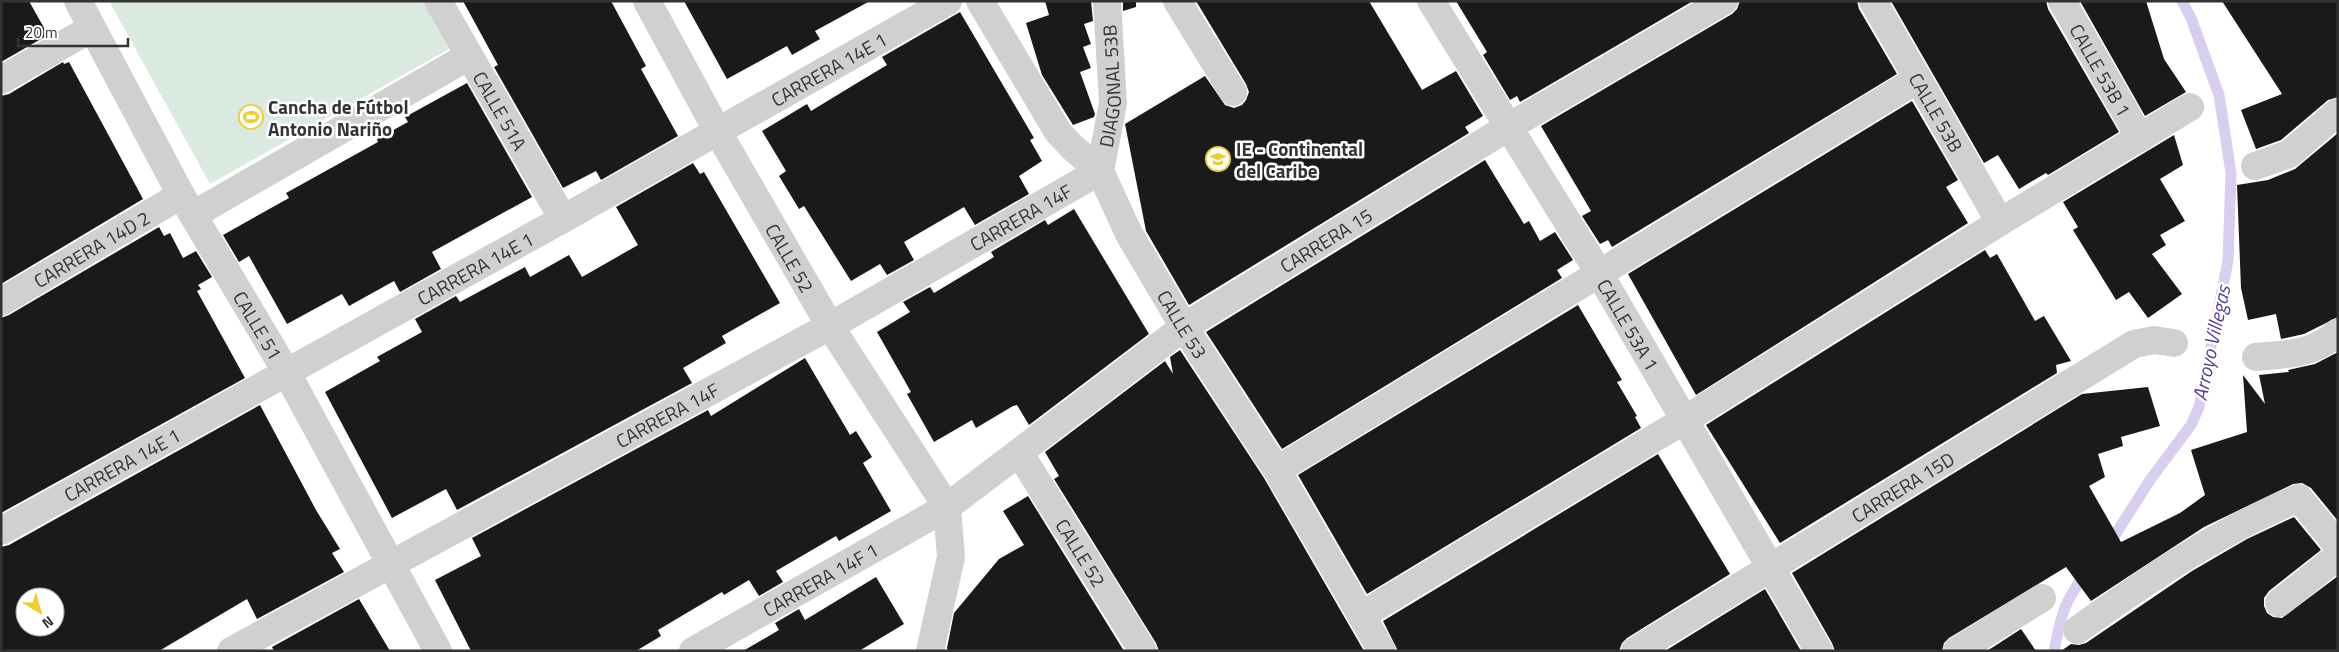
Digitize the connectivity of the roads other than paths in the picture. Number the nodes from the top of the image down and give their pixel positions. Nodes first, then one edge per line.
1 (78, 1) edge
2 (438, 1) edge
3 (647, 1) edge
4 (948, 1) edge
5 (980, 1) edge
6 (1106, 1) edge
7 (1177, 1) edge
8 (1431, 1) edge
9 (1724, 1) edge
10 (1873, 1) edge
11 (2062, 1) edge
12 (92, 28) junction
13 (469, 56) junction
14 (1918, 79) junction
15 (1, 80) edge
16 (1233, 92) dead end
17 (2190, 107) dead end
18 (2338, 112) edge
19 (1510, 126) junction
20 (718, 132) junction
21 (2140, 138) junction
22 (2255, 166) dead end
23 (1100, 171) junction
24 (187, 205) junction
25 (563, 219) junction
26 (2000, 222) junction
27 (1599, 273) junction
28 (1, 302) edge
29 (830, 326) junction
30 (1184, 327) junction
31 (2338, 332) edge
32 (2174, 343) dead end
33 (2256, 358) dead end
34 (288, 373) junction
35 (1686, 419) junction
36 (1020, 454) junction
37 (1277, 470) junction
38 (947, 507) junction
39 (1, 531) edge
40 (2338, 546) edge
41 (2338, 556) edge
42 (392, 562) junction
43 (1771, 568) junction
44 (2042, 598) dead end
45 (2279, 604) dead end
46 (1362, 615) junction
47 (2077, 630) dead end
48 (231, 651) edge
49 (438, 651) edge
50 (693, 651) edge
51 (930, 651) edge
52 (1143, 651) edge
53 (1382, 651) edge
54 (1635, 651) edge
55 (1819, 651) edge
56 (1957, 651) edge

1 - 12 street, CALLE 51
2 - 13 street, CALLE 51A
3 - 20 street, CALLE 52
4 - 20 street, CARRERA 14E 1
5 - 23 street, CALLE 53
6 - 23 street, DIAGONAL 53B
7 - 16 street
8 - 19 street, CALLE 53A 1
9 - 19 street, CARRERA 15
10 - 14 street, CALLE 53B
11 - 21 street, CALLE 53B 1
12 - 15 street
12 - 24 street, CALLE 51
13 - 24 street, CARRERA 14D 2
13 - 25 street, CALLE 51A
14 - 26 street, CALLE 53B
14 - 27 street
17 - 21 street
18 - 22 street
19 - 27 street, CALLE 53A 1
19 - 30 street, CARRERA 15
20 - 25 street, CARRERA 14E 1
20 - 29 street, CALLE 52
21 - 26 street
23 - 29 street, CARRERA 14F
23 - 30 street, CALLE 53
24 - 28 street, CARRERA 14D 2
24 - 34 street, CALLE 51
25 - 34 street, CARRERA 14E 1
26 - 35 street
27 - 35 street, CALLE 53A 1
27 - 37 street
29 - 38 street, CALLE 52
29 - 42 street, CARRERA 14F
30 - 36 street, CARRERA 15
30 - 37 street, CALLE 53
31 - 33 street
32 - 43 street, CARRERA 15D
34 - 39 street, CARRERA 14E 1
34 - 42 street, CALLE 51
35 - 43 street, CALLE 53A 1
35 - 46 street
36 - 38 street, CARRERA 15
36 - 52 street, CALLE 52
37 - 46 street, CALLE 53
38 - 50 street, CARRERA 14F 1
38 - 51 street
40 - 47 street
41 - 45 street
42 - 48 street, CARRERA 14F
42 - 49 street, CALLE 51
43 - 54 street, CARRERA 15D
43 - 55 street, CALLE 53A 1
44 - 56 street
46 - 53 street, CALLE 53

